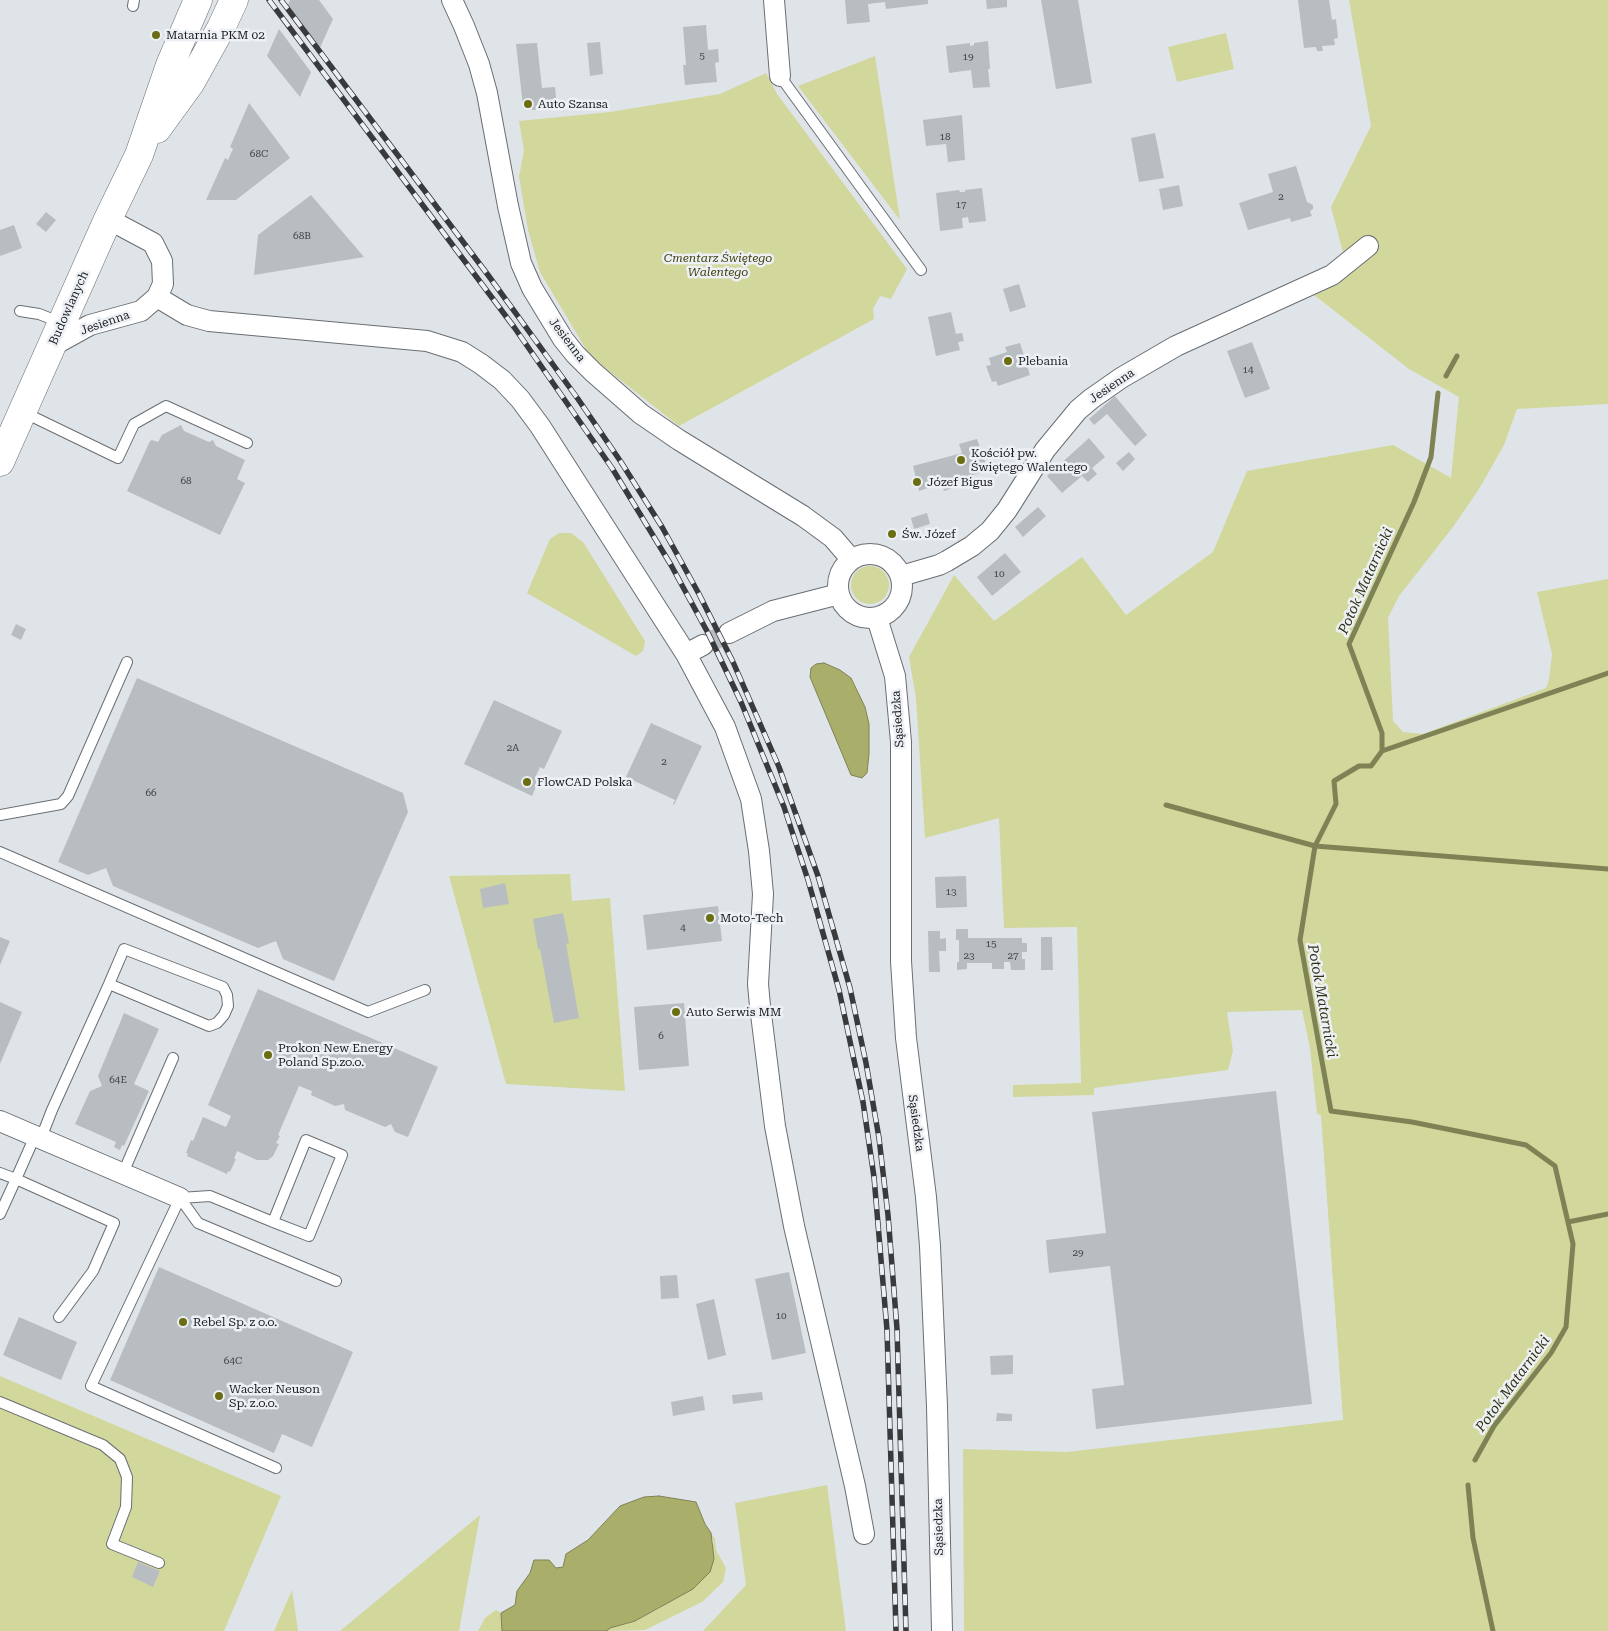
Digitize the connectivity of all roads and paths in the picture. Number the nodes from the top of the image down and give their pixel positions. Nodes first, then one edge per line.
1 (198, 0) edge
2 (234, 0) edge
3 (452, 0) edge
4 (774, 0) edge
5 (780, 76) joint
6 (139, 155) junction
7 (108, 219) junction
8 (1368, 246) dead end
9 (921, 270) dead end
10 (157, 297) junction
11 (20, 311) dead end
12 (57, 334) junction
13 (22, 412) junction
14 (247, 443) dead end
15 (0, 462) edge
16 (851, 560) junction
17 (902, 576) junction
18 (839, 594) junction
19 (877, 618) junction
20 (729, 632) tunnel mouth
21 (127, 662) dead end
22 (0, 815) edge
23 (0, 852) edge
24 (109, 984) junction
25 (425, 990) dead end
26 (173, 1058) dead end
27 (0, 1121) edge
28 (38, 1137) junction
29 (0, 1173) edge
30 (123, 1173) junction
31 (16, 1180) junction
32 (180, 1198) junction
33 (0, 1214) edge
34 (273, 1222) junction
35 (336, 1281) dead end
36 (59, 1316) dead end
37 (0, 1402) edge
38 (276, 1468) dead end
39 (864, 1534) dead end
40 (160, 1563) dead end
41 (942, 1631) edge

1 - 6 main road, Budowlanych
2 - 6 main road, Budowlanych
3 - 16 street, Jesienna
4 - 5 street
5 - 9 lane
6 - 7 main road, Budowlanych
7 - 10 street
7 - 12 main road, Budowlanych
8 - 17 street, Jesienna
10 - 12 street, Jesienna
10 - 39 street
11 - 12 lane
12 - 13 main road, Budowlanych
13 - 14 lane
13 - 15 main road, Budowlanych
16 - 17 street
16 - 18 street
17 - 19 street
18 - 19 street
18 - 20 street
19 - 41 street, Sąsiedzka
21 - 22 lane
23 - 25 lane
24 - 24 lane
24 - 28 lane
26 - 30 lane
27 - 28 street
28 - 30 street
28 - 31 lane
29 - 31 lane
30 - 32 street
31 - 33 lane
31 - 36 lane
32 - 34 lane
32 - 35 lane
32 - 38 lane
34 - 34 lane
37 - 40 lane

